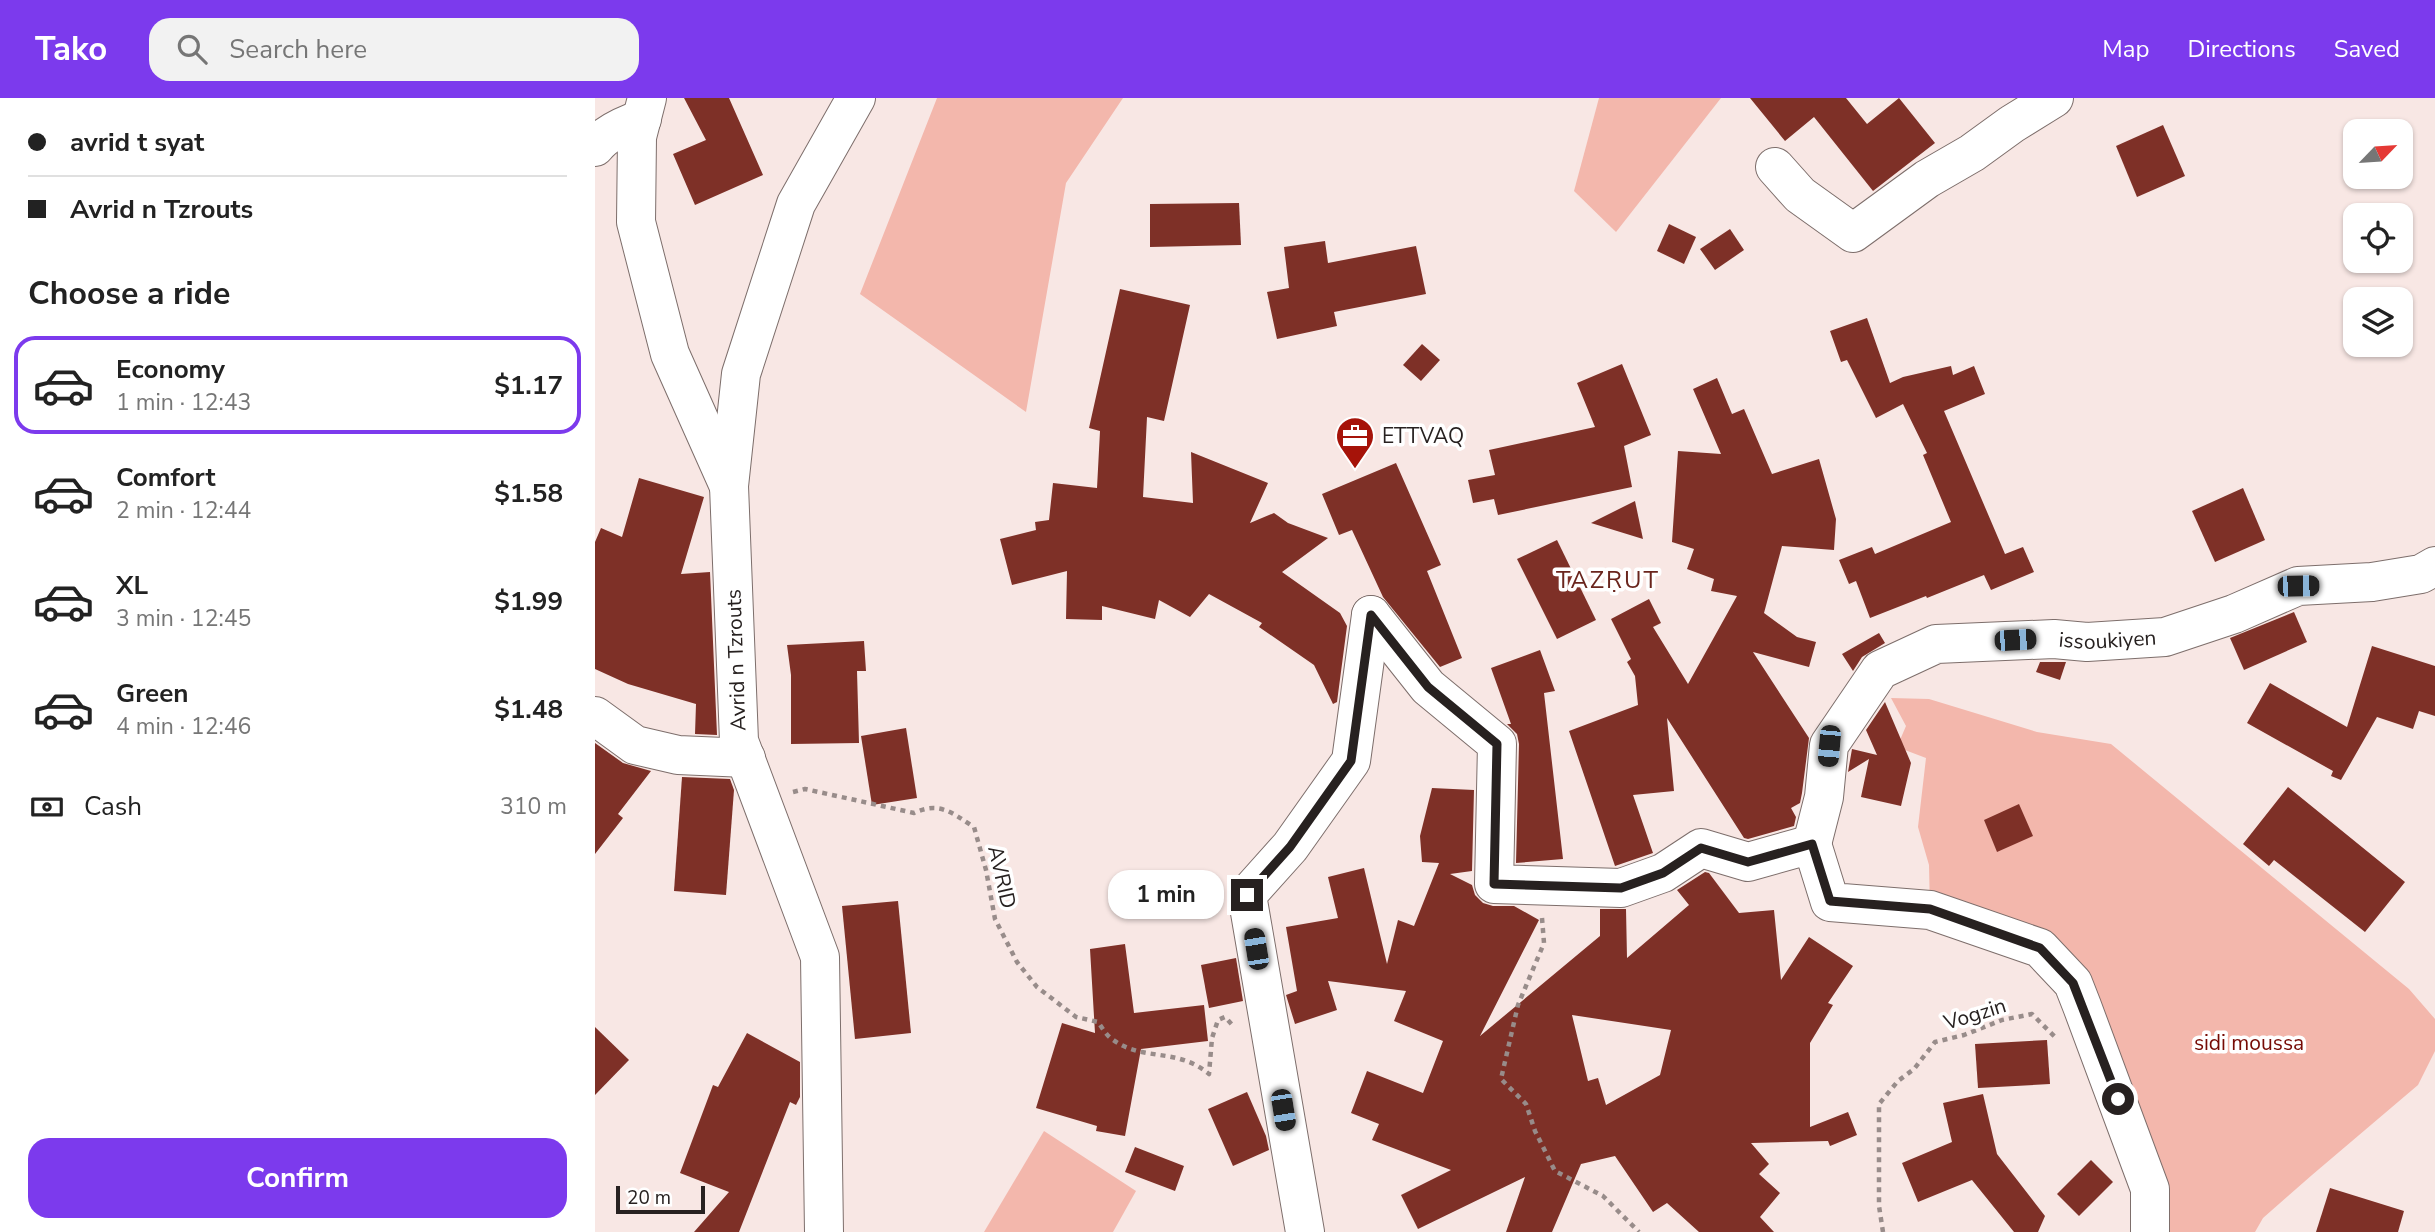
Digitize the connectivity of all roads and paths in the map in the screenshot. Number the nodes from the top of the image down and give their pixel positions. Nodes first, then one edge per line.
1 (856, 98) edge
2 (2054, 98) edge
3 (644, 108) edge
4 (595, 147) edge
5 (1775, 167) dead end
6 (729, 486) junction
7 (2435, 566) edge
8 (595, 716) edge
9 (746, 758) junction
10 (761, 795) junction
11 (1812, 844) junction
12 (1540, 886) junction
13 (2061, 1042) dead end
14 (1274, 1055) junction
15 (824, 1232) edge
16 (1305, 1232) edge
17 (1639, 1232) edge
18 (1883, 1232) edge
19 (2150, 1232) edge

1 - 6 street, Avrid n Tzrouts
2 - 5 street
3 - 4 street
3 - 6 street
6 - 9 street, Avrid n Tzrouts
7 - 11 street, issoukiyen
8 - 9 street
9 - 10 street, Avrid n Tzrouts
10 - 14 path, AVRID
10 - 15 street, Avrid n Tzrouts
11 - 12 street
11 - 19 street
12 - 14 street
12 - 17 path
13 - 18 path, Vogzin
14 - 16 street

